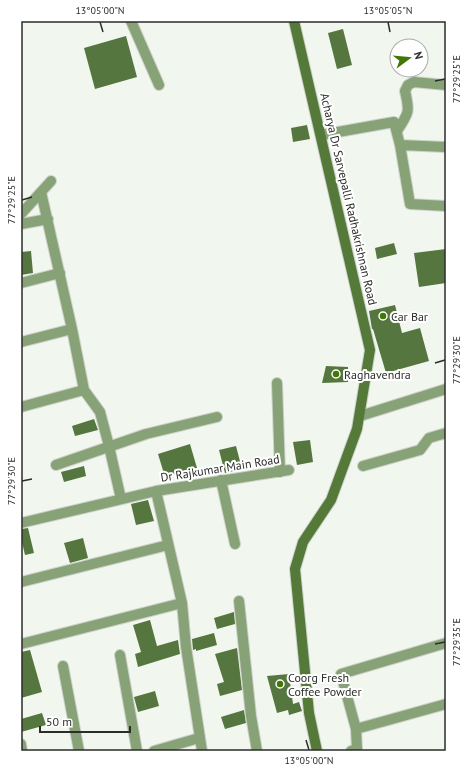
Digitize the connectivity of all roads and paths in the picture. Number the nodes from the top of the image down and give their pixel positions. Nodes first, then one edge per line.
1 (131, 21) edge
2 (294, 21) edge
3 (159, 85) dead end
4 (446, 85) edge
5 (397, 131) junction
6 (321, 135) junction
7 (400, 144) junction
8 (446, 147) edge
9 (51, 181) dead end
10 (41, 192) junction
11 (446, 206) edge
12 (21, 214) edge
13 (48, 219) junction
14 (21, 224) edge
15 (60, 273) junction
16 (21, 283) edge
17 (72, 328) junction
18 (21, 342) edge
19 (277, 383) dead end
20 (446, 389) edge
21 (84, 390) junction
22 (21, 407) edge
23 (360, 416) junction
24 (217, 417) dead end
25 (446, 433) edge
26 (109, 446) junction
27 (56, 465) dead end
28 (363, 466) dead end
29 (221, 480) junction
30 (156, 491) junction
31 (121, 499) junction
32 (21, 523) edge
33 (168, 544) junction
34 (235, 544) dead end
35 (21, 582) edge
36 (239, 601) dead end
37 (182, 603) junction
38 (446, 643) edge
39 (21, 644) edge
40 (120, 655) dead end
41 (63, 666) dead end
42 (446, 704) edge
43 (356, 729) junction
44 (199, 738) junction
45 (21, 744) edge
46 (22, 751) edge
47 (80, 751) edge
48 (137, 751) edge
49 (154, 751) edge
50 (202, 751) edge
51 (257, 751) edge
52 (317, 751) edge
53 (351, 751) edge

1 - 3 street
2 - 6 street, Acharya Dr Sarvepalli Radhakrishnan Road
4 - 5 street
5 - 6 street
5 - 7 street
6 - 23 street, Acharya Dr Sarvepalli Radhakrishnan Road
7 - 8 street
7 - 11 street
9 - 10 street
10 - 12 street
10 - 13 street
13 - 14 street
13 - 15 street
15 - 16 street
15 - 17 street
17 - 18 street
17 - 21 street
19 - 29 street, Dr Rajkumar Main Road
20 - 23 street
21 - 22 street
21 - 26 street
23 - 52 street, Acharya Dr Sarvepalli Radhakrishnan Road
24 - 26 street
25 - 28 street
26 - 27 street
26 - 31 street
29 - 30 street, Dr Rajkumar Main Road
29 - 34 street
30 - 31 street, Dr Rajkumar Main Road
30 - 33 street
31 - 32 street, Dr Rajkumar Main Road
33 - 35 street
33 - 37 street
36 - 51 street
37 - 39 street
37 - 44 street
38 - 43 street
40 - 48 street
41 - 47 street
42 - 43 street
43 - 53 street
44 - 49 street
44 - 50 street
45 - 46 street

